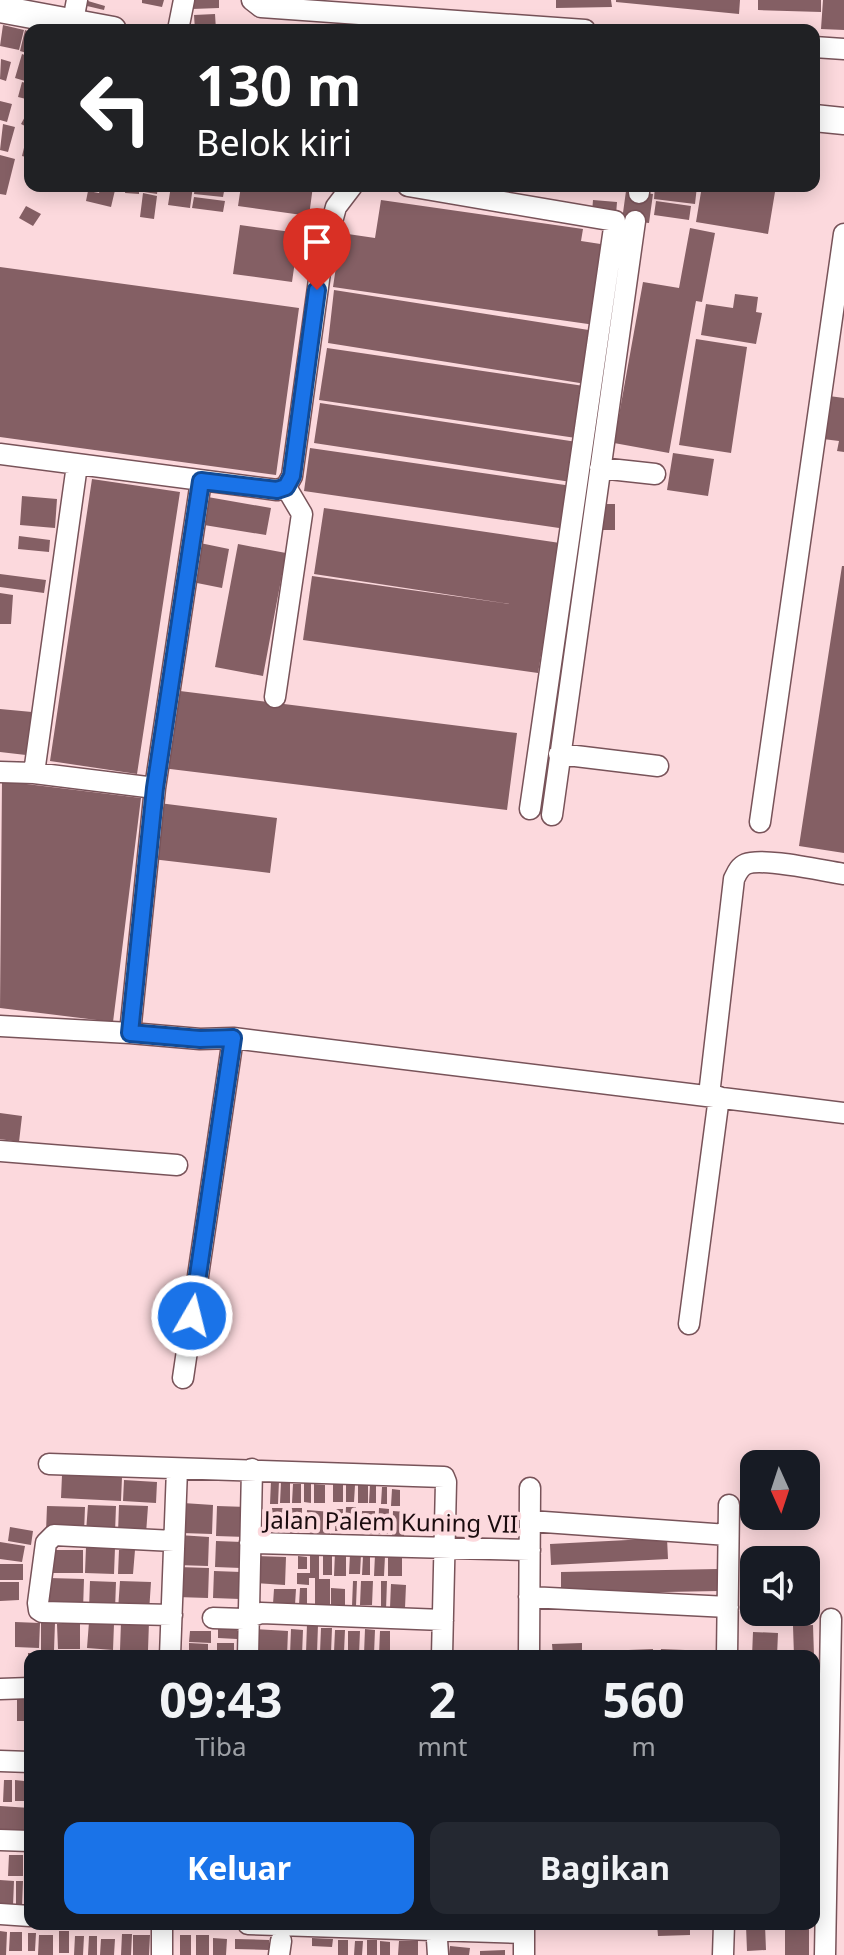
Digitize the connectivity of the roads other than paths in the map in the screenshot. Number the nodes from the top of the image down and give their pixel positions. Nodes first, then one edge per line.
1 (184, 0) edge
2 (252, 0) edge
3 (0, 9) edge
4 (75, 10) edge
5 (102, 24) edge
6 (179, 24) edge
7 (500, 24) edge
8 (820, 47) edge
9 (844, 49) edge
10 (820, 119) edge
11 (844, 121) edge
12 (347, 192) edge
13 (443, 192) edge
14 (635, 221) dead end
15 (844, 234) edge
16 (0, 454) edge
17 (77, 465) junction
18 (600, 468) junction
19 (655, 474) dead end
20 (201, 481) junction
21 (286, 487) junction
22 (275, 697) dead end
23 (559, 754) junction
24 (658, 766) dead end
25 (0, 772) edge
26 (34, 773) junction
27 (155, 788) junction
28 (530, 809) dead end
29 (552, 815) dead end
30 (760, 822) dead end
31 (844, 874) edge
32 (0, 1026) edge
33 (130, 1033) junction
34 (233, 1038) junction
35 (714, 1096) junction
36 (844, 1113) edge
37 (0, 1151) edge
38 (177, 1165) dead end
39 (689, 1324) dead end
40 (183, 1378) dead end
41 (49, 1464) dead end
42 (177, 1469) junction
43 (252, 1469) junction
44 (530, 1488) dead end
45 (729, 1505) dead end
46 (530, 1521) junction
47 (728, 1535) junction
48 (174, 1541) junction
49 (250, 1543) junction
50 (447, 1547) junction
51 (530, 1550) junction
52 (529, 1597) junction
53 (728, 1607) junction
54 (172, 1615) junction
55 (250, 1617) junction
56 (213, 1618) dead end
57 (831, 1619) dead end
58 (443, 1620) junction
59 (170, 1650) edge
60 (248, 1650) edge
61 (442, 1650) edge
62 (529, 1650) edge
63 (727, 1650) edge
64 (24, 1688) edge
65 (0, 1689) edge
66 (821, 1754) edge
67 (0, 1761) edge
68 (24, 1762) edge
69 (836, 1780) edge
70 (0, 1840) edge
71 (24, 1841) edge
72 (0, 1914) edge
73 (24, 1916) edge
74 (162, 1930) edge
75 (436, 1930) edge
76 (524, 1930) edge
77 (724, 1930) edge
78 (162, 1955) edge
79 (438, 1955) edge
80 (524, 1955) edge
81 (723, 1955) edge
82 (825, 1955) edge

1 - 6 street
2 - 7 street
3 - 4 main road
4 - 5 main road
8 - 9 street
10 - 11 main road
12 - 21 street
13 - 28 street
14 - 18 street
15 - 30 street
16 - 17 street
17 - 20 street
17 - 26 street
18 - 19 street
18 - 23 street
20 - 21 street
20 - 27 street
21 - 22 street
23 - 24 street
23 - 29 street
25 - 26 street
26 - 27 street
27 - 33 street
31 - 35 street
32 - 33 street
33 - 34 street
34 - 35 street
34 - 40 street
35 - 36 street
35 - 39 street
37 - 38 street
41 - 42 street
42 - 43 street
42 - 48 street
43 - 49 street
43 - 50 street
44 - 46 street
45 - 47 street
46 - 47 street
46 - 51 street
47 - 53 street
48 - 54 street
48 - 54 street
49 - 50 street, Jalan Palem Kuning VII
49 - 55 street
50 - 51 street, Jalan Palem Kuning VII
50 - 58 street
51 - 52 street
52 - 53 street
52 - 62 street
53 - 63 street
54 - 59 street
55 - 56 street
55 - 58 street
55 - 60 street
57 - 66 street
58 - 61 street
64 - 65 street
66 - 69 street
67 - 68 street
69 - 82 street
70 - 71 street
72 - 73 street
74 - 78 street
75 - 79 street
76 - 80 street
77 - 81 street

